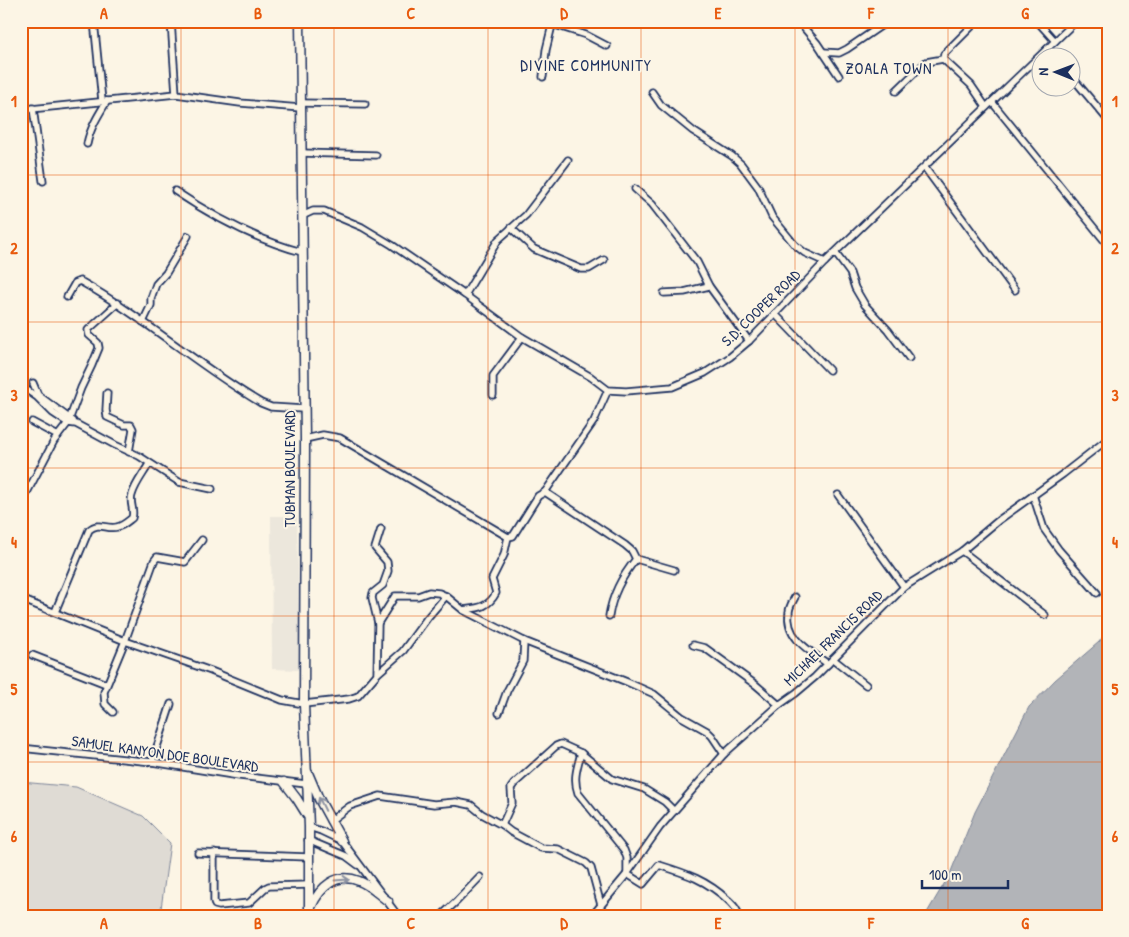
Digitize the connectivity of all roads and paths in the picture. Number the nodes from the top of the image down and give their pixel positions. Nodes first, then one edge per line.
1 (94, 21) edge
2 (171, 21) edge
3 (300, 21) edge
4 (798, 21) edge
5 (888, 21) edge
6 (1037, 21) edge
7 (1076, 21) edge
8 (553, 23) edge
9 (973, 25) dead end
10 (1055, 41) junction
11 (608, 46) dead end
12 (1048, 48) edge
13 (823, 52) junction
14 (943, 59) junction
15 (1032, 63) edge
16 (839, 76) dead end
17 (543, 78) dead end
18 (1082, 89) edge
19 (896, 91) dead end
20 (652, 92) dead end
21 (176, 94) junction
22 (104, 101) junction
23 (992, 102) junction
24 (365, 104) dead end
25 (301, 105) junction
26 (986, 107) junction
27 (33, 108) junction
28 (21, 110) edge
29 (1108, 120) edge
30 (87, 144) dead end
31 (301, 153) junction
32 (376, 155) dead end
33 (568, 160) dead end
34 (925, 168) junction
35 (43, 181) dead end
36 (634, 189) dead end
37 (175, 191) dead end
38 (302, 216) junction
39 (510, 228) junction
40 (188, 236) dead end
41 (1108, 245) edge
42 (302, 252) junction
43 (836, 254) junction
44 (604, 260) dead end
45 (825, 262) junction
46 (709, 286) junction
47 (1015, 290) dead end
48 (664, 293) dead end
49 (465, 295) junction
50 (67, 297) dead end
51 (118, 304) junction
52 (775, 314) junction
53 (143, 322) junction
54 (522, 337) junction
55 (749, 341) junction
56 (909, 358) dead end
57 (829, 370) dead end
58 (33, 383) dead end
59 (21, 386) edge
60 (608, 390) junction
61 (108, 393) dead end
62 (493, 396) dead end
63 (303, 409) junction
64 (69, 421) junction
65 (32, 422) dead end
66 (58, 436) junction
67 (304, 439) junction
68 (1108, 439) edge
69 (129, 452) junction
70 (149, 464) junction
71 (212, 489) dead end
72 (545, 492) junction
73 (838, 495) dead end
74 (1032, 495) junction
75 (21, 504) edge
76 (381, 529) dead end
77 (508, 537) junction
78 (202, 540) dead end
79 (962, 551) junction
80 (636, 559) junction
81 (674, 570) dead end
82 (904, 587) junction
83 (1097, 593) dead end
84 (446, 596) junction
85 (795, 597) dead end
86 (21, 599) edge
87 (462, 610) junction
88 (55, 612) junction
89 (1045, 615) dead end
90 (609, 616) dead end
91 (378, 623) junction
92 (125, 641) junction
93 (524, 641) junction
94 (693, 646) dead end
95 (32, 655) dead end
96 (830, 662) junction
97 (377, 674) junction
98 (106, 684) junction
99 (866, 685) dead end
100 (171, 704) dead end
101 (304, 704) junction
102 (779, 705) junction
103 (113, 712) dead end
104 (499, 713) dead end
105 (21, 748) edge
106 (581, 753) junction
107 (724, 754) junction
108 (152, 762) junction
109 (306, 766) junction
110 (284, 782) junction
111 (306, 784) junction
112 (674, 811) junction
113 (308, 818) junction
114 (330, 821) junction
115 (502, 825) junction
116 (308, 827) junction
117 (308, 840) junction
118 (342, 840) junction
119 (198, 852) dead end
120 (214, 853) junction
121 (308, 857) junction
122 (364, 870) junction
123 (627, 874) junction
124 (480, 877) dead end
125 (309, 885) junction
126 (388, 901) junction
127 (602, 905) junction
128 (309, 914) edge
129 (398, 916) edge
130 (441, 916) edge
131 (592, 916) edge
132 (739, 916) edge

1 - 22 street
2 - 21 street
3 - 25 highway, TUBMAN BOULEVARD
4 - 13 street
5 - 13 street
6 - 10 street
7 - 10 street, S.D. COOPER ROAD
8 - 11 street
8 - 17 street
9 - 14 street
10 - 12 street, S.D. COOPER ROAD
13 - 16 street
14 - 19 street
14 - 26 street
15 - 23 street, S.D. COOPER ROAD
18 - 29 street
20 - 45 street
21 - 22 street
21 - 25 street
22 - 27 street
22 - 30 street
23 - 26 street, S.D. COOPER ROAD
23 - 41 street
24 - 25 street
25 - 31 highway, TUBMAN BOULEVARD
26 - 34 street, S.D. COOPER ROAD
27 - 28 street
27 - 35 street
31 - 32 street
31 - 38 highway, TUBMAN BOULEVARD
33 - 39 street
34 - 43 street, S.D. COOPER ROAD
34 - 47 street
36 - 46 street
37 - 42 street
38 - 42 highway, TUBMAN BOULEVARD
38 - 49 street
39 - 44 street
39 - 49 street
40 - 53 street
42 - 63 highway, TUBMAN BOULEVARD
43 - 45 street, S.D. COOPER ROAD
43 - 56 street
45 - 52 street, S.D. COOPER ROAD
46 - 48 street
46 - 55 street
49 - 54 street
50 - 51 street
51 - 53 street
51 - 64 street
52 - 55 street, S.D. COOPER ROAD
52 - 57 street
53 - 63 street
54 - 60 street
54 - 62 street
55 - 60 street, S.D. COOPER ROAD
58 - 64 street
59 - 64 street
60 - 72 street
61 - 69 street
63 - 67 highway, TUBMAN BOULEVARD
64 - 66 street
64 - 69 street
65 - 66 street
66 - 75 street
67 - 77 street
67 - 101 highway, TUBMAN BOULEVARD
68 - 74 street, MICHAEL FRANCIS ROAD
69 - 70 street
70 - 71 street
70 - 88 street
72 - 77 street
72 - 80 street
73 - 82 street
74 - 79 street, MICHAEL FRANCIS ROAD
74 - 83 street
76 - 91 street
77 - 87 street
78 - 92 street
79 - 82 street, MICHAEL FRANCIS ROAD
79 - 89 street
80 - 81 street
80 - 90 street
82 - 96 street, MICHAEL FRANCIS ROAD
84 - 87 street
84 - 91 street
84 - 97 street
85 - 96 street
86 - 88 street
87 - 93 street
88 - 92 street
91 - 97 street
92 - 98 street
92 - 101 street
93 - 104 street
93 - 107 street
94 - 102 street
95 - 98 street
96 - 99 street
96 - 102 street, MICHAEL FRANCIS ROAD
97 - 101 street
98 - 103 street
100 - 108 street
101 - 109 highway, TUBMAN BOULEVARD
102 - 107 street, MICHAEL FRANCIS ROAD
105 - 108 street, SAMUEL KANYON DOE BOULEVARD
106 - 112 street
106 - 115 street
106 - 123 street
107 - 112 street, MICHAEL FRANCIS ROAD
108 - 110 street, SAMUEL KANYON DOE BOULEVARD
109 - 111 highway, TUBMAN BOULEVARD
114 -> 109 highway
110 - 111 street, SAMUEL KANYON DOE BOULEVARD
110 - 113 highway
111 - 113 highway, TUBMAN BOULEVARD
112 - 123 street, MICHAEL FRANCIS ROAD
113 - 116 highway, TUBMAN BOULEVARD
114 - 115 street
114 - 118 highway
115 - 127 street
116 - 117 highway, TUBMAN BOULEVARD
116 - 118 street
117 - 121 highway, TUBMAN BOULEVARD
117 - 122 street
118 - 122 street
119 - 120 street
120 - 121 street
120 - 125 street
121 - 125 highway, TUBMAN BOULEVARD
122 - 126 street
123 - 127 street, MICHAEL FRANCIS ROAD
123 - 132 street
124 - 130 street
125 - 128 highway, TUBMAN BOULEVARD
128 -> 126 highway
126 - 129 street
127 - 131 street, MICHAEL FRANCIS ROAD

